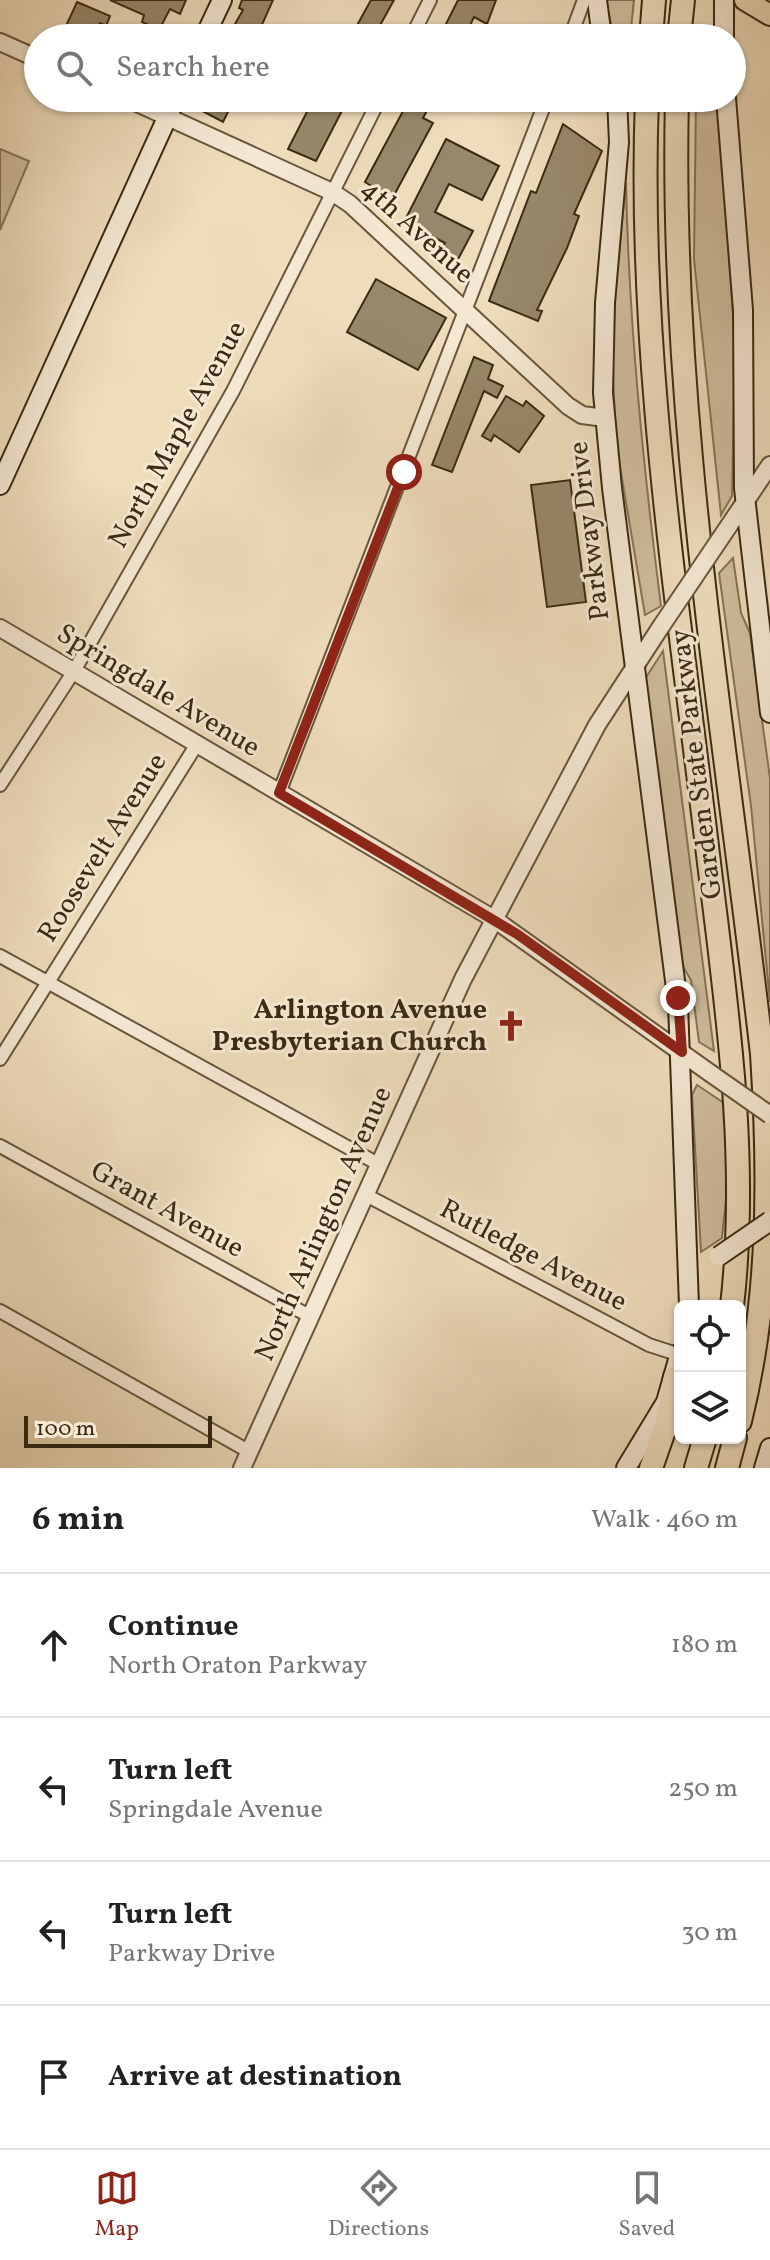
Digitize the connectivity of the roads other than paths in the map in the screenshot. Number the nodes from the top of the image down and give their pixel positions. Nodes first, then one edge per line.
1 (222, 0) edge
2 (430, 0) edge
3 (584, 0) edge
4 (597, 0) edge
5 (654, 0) edge
6 (683, 0) edge
7 (724, 0) edge
8 (745, 0) edge
9 (770, 15) edge
10 (211, 24) edge
11 (418, 24) edge
12 (575, 24) edge
13 (600, 24) edge
14 (652, 24) edge
15 (680, 24) edge
16 (724, 24) edge
17 (0, 42) edge
18 (24, 53) edge
19 (157, 112) edge
20 (170, 112) edge
21 (373, 112) edge
22 (542, 112) edge
23 (618, 112) edge
24 (647, 112) edge
25 (677, 112) edge
26 (727, 112) edge
27 (168, 117) junction
28 (332, 192) junction
29 (467, 312) junction
30 (605, 418) junction
31 (770, 465) edge
32 (0, 485) edge
33 (745, 502) junction
34 (0, 628) edge
35 (635, 665) junction
36 (74, 671) junction
37 (770, 713) edge
38 (197, 744) junction
39 (0, 785) edge
40 (279, 793) junction
41 (494, 919) junction
42 (0, 956) edge
43 (48, 982) junction
44 (682, 1052) junction
45 (0, 1059) edge
46 (770, 1115) edge
47 (0, 1146) edge
48 (380, 1165) junction
49 (366, 1195) junction
50 (770, 1221) edge
51 (691, 1283) junction
52 (690, 1300) edge
53 (732, 1300) edge
54 (0, 1311) edge
55 (311, 1317) junction
56 (674, 1360) edge
57 (675, 1372) edge
58 (676, 1372) edge
59 (746, 1393) edge
60 (703, 1444) edge
61 (733, 1444) edge
62 (770, 1448) edge
63 (250, 1452) junction
64 (242, 1468) edge
65 (626, 1468) edge
66 (651, 1468) edge
67 (696, 1468) edge
68 (727, 1468) edge
69 (764, 1468) edge

1 - 10 main road
2 - 11 street
3 - 12 street
4 - 13 main road
5 - 14 highway
6 - 15 highway
7 - 16 main road
8 - 9 main road
17 - 18 street
19 - 27 street, 4th Avenue
20 - 27 main road
21 - 28 street, North Maple Avenue
22 - 29 street
23 - 30 main road, Parkway Drive
24 - 53 highway, Garden State Parkway
25 - 59 highway, Garden State Parkway
26 - 33 main road
27 - 28 street, 4th Avenue
27 - 32 main road
28 - 29 street, 4th Avenue
28 - 36 street, North Maple Avenue
29 - 30 street, 4th Avenue
29 - 40 street
30 - 35 main road, Parkway Drive
31 - 33 street, North Arlington Avenue
33 - 35 street, North Arlington Avenue, bridge
33 - 37 main road
34 - 36 street, Springdale Avenue
35 - 41 street, North Arlington Avenue
35 - 44 main road, Parkway Drive
36 - 38 street, Springdale Avenue
36 - 39 street, North Maple Avenue
38 - 40 street, Springdale Avenue
38 - 43 street, Roosevelt Avenue
40 - 41 street, Springdale Avenue
41 - 44 street, Springdale Avenue
41 - 48 street, North Arlington Avenue
42 - 43 street
43 - 45 street, Roosevelt Avenue
43 - 48 street
44 - 46 street, Springdale Avenue, bridge
44 - 51 main road, Parkway Drive
47 - 55 street, Grant Avenue
48 - 49 street, North Arlington Avenue
49 - 55 street, North Arlington Avenue
49 - 56 street, Rutledge Avenue
50 - 51 main road, bridge
51 - 52 main road, Parkway Drive
54 - 63 street
55 - 63 street, North Arlington Avenue
57 - 65 main road
58 - 66 highway
60 - 67 highway
61 - 68 highway
62 - 69 main road
63 - 64 street, North Arlington Avenue

